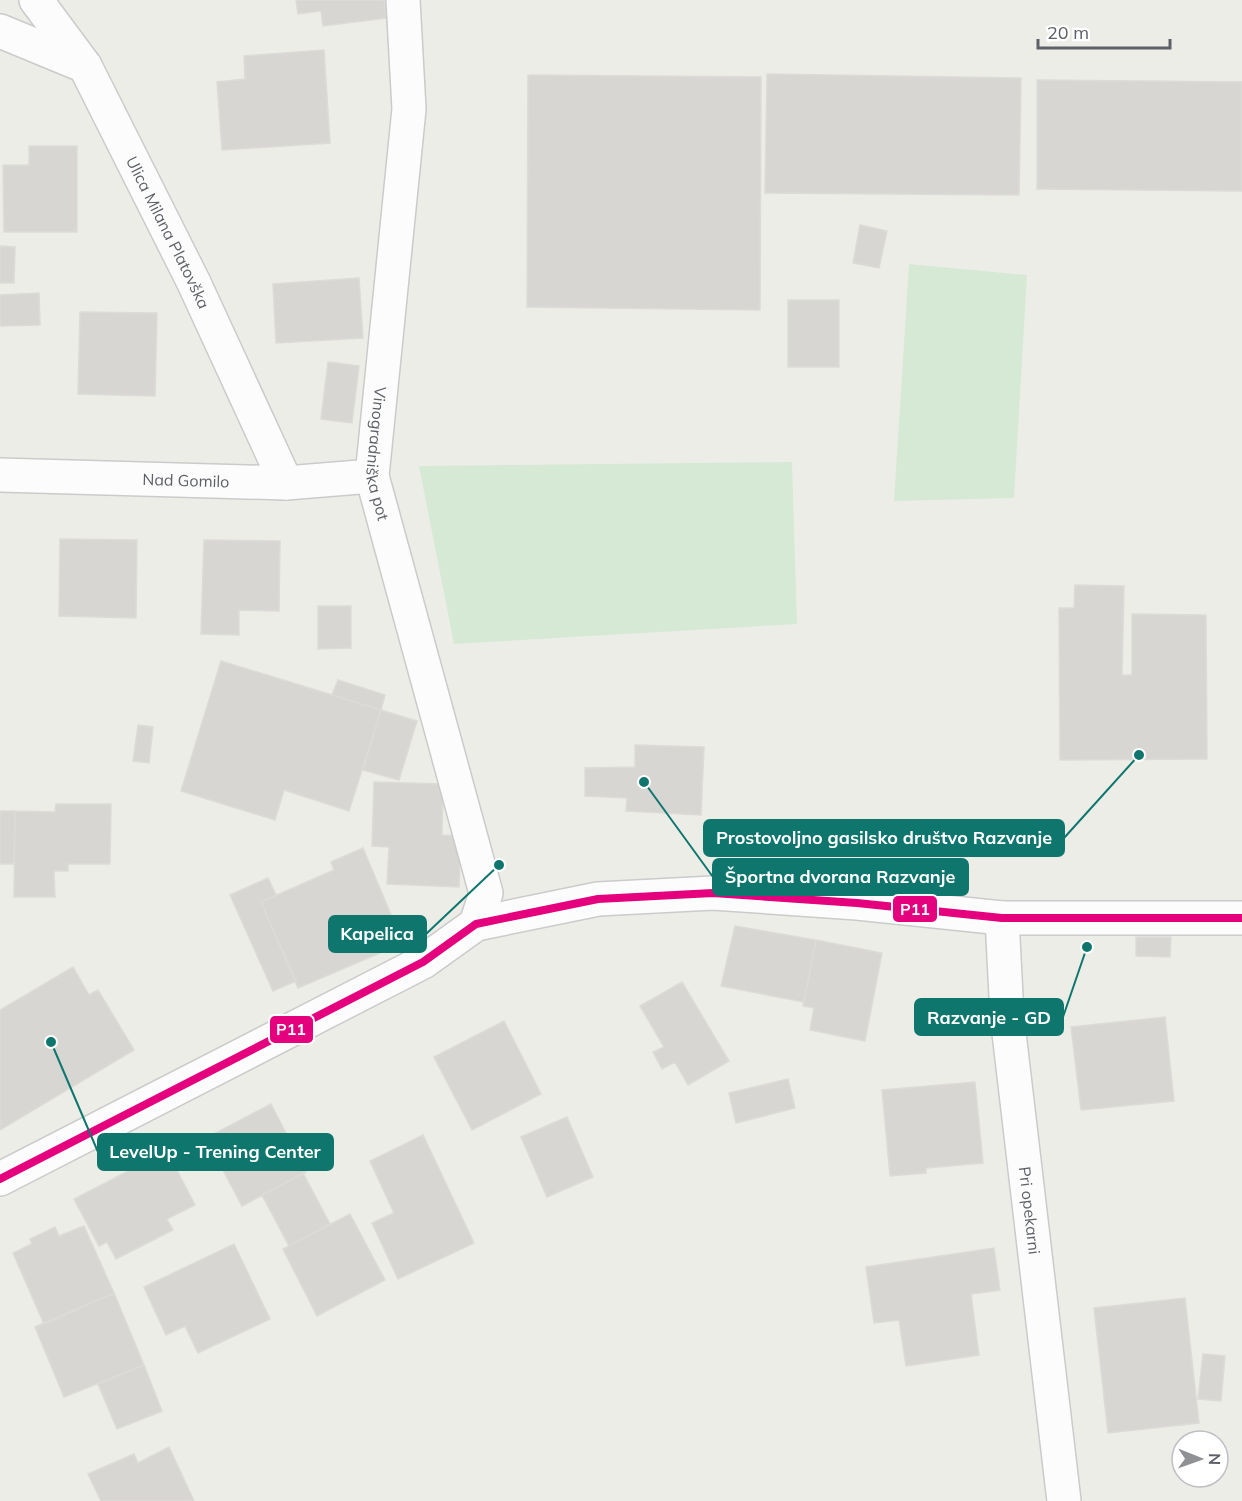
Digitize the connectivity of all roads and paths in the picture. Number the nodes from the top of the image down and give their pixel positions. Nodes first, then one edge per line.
1 (36, 0) edge
2 (403, 0) edge
3 (0, 31) edge
4 (85, 66) junction
5 (0, 475) edge
6 (372, 476) junction
7 (286, 483) junction
8 (1002, 918) junction
9 (1242, 918) edge
10 (476, 924) junction
11 (0, 1179) edge
12 (1064, 1501) edge

1 - 4 street, Ulica Milana Platovška
2 - 6 street, Vinogradniška pot
3 - 4 street
4 - 7 street, Ulica Milana Platovška
5 - 7 street, Nad Gomilo
6 - 7 street, Nad Gomilo
6 - 10 street, Vinogradniška pot
8 - 9 street
8 - 10 street
8 - 12 street, Pri opekarni
10 - 11 street

